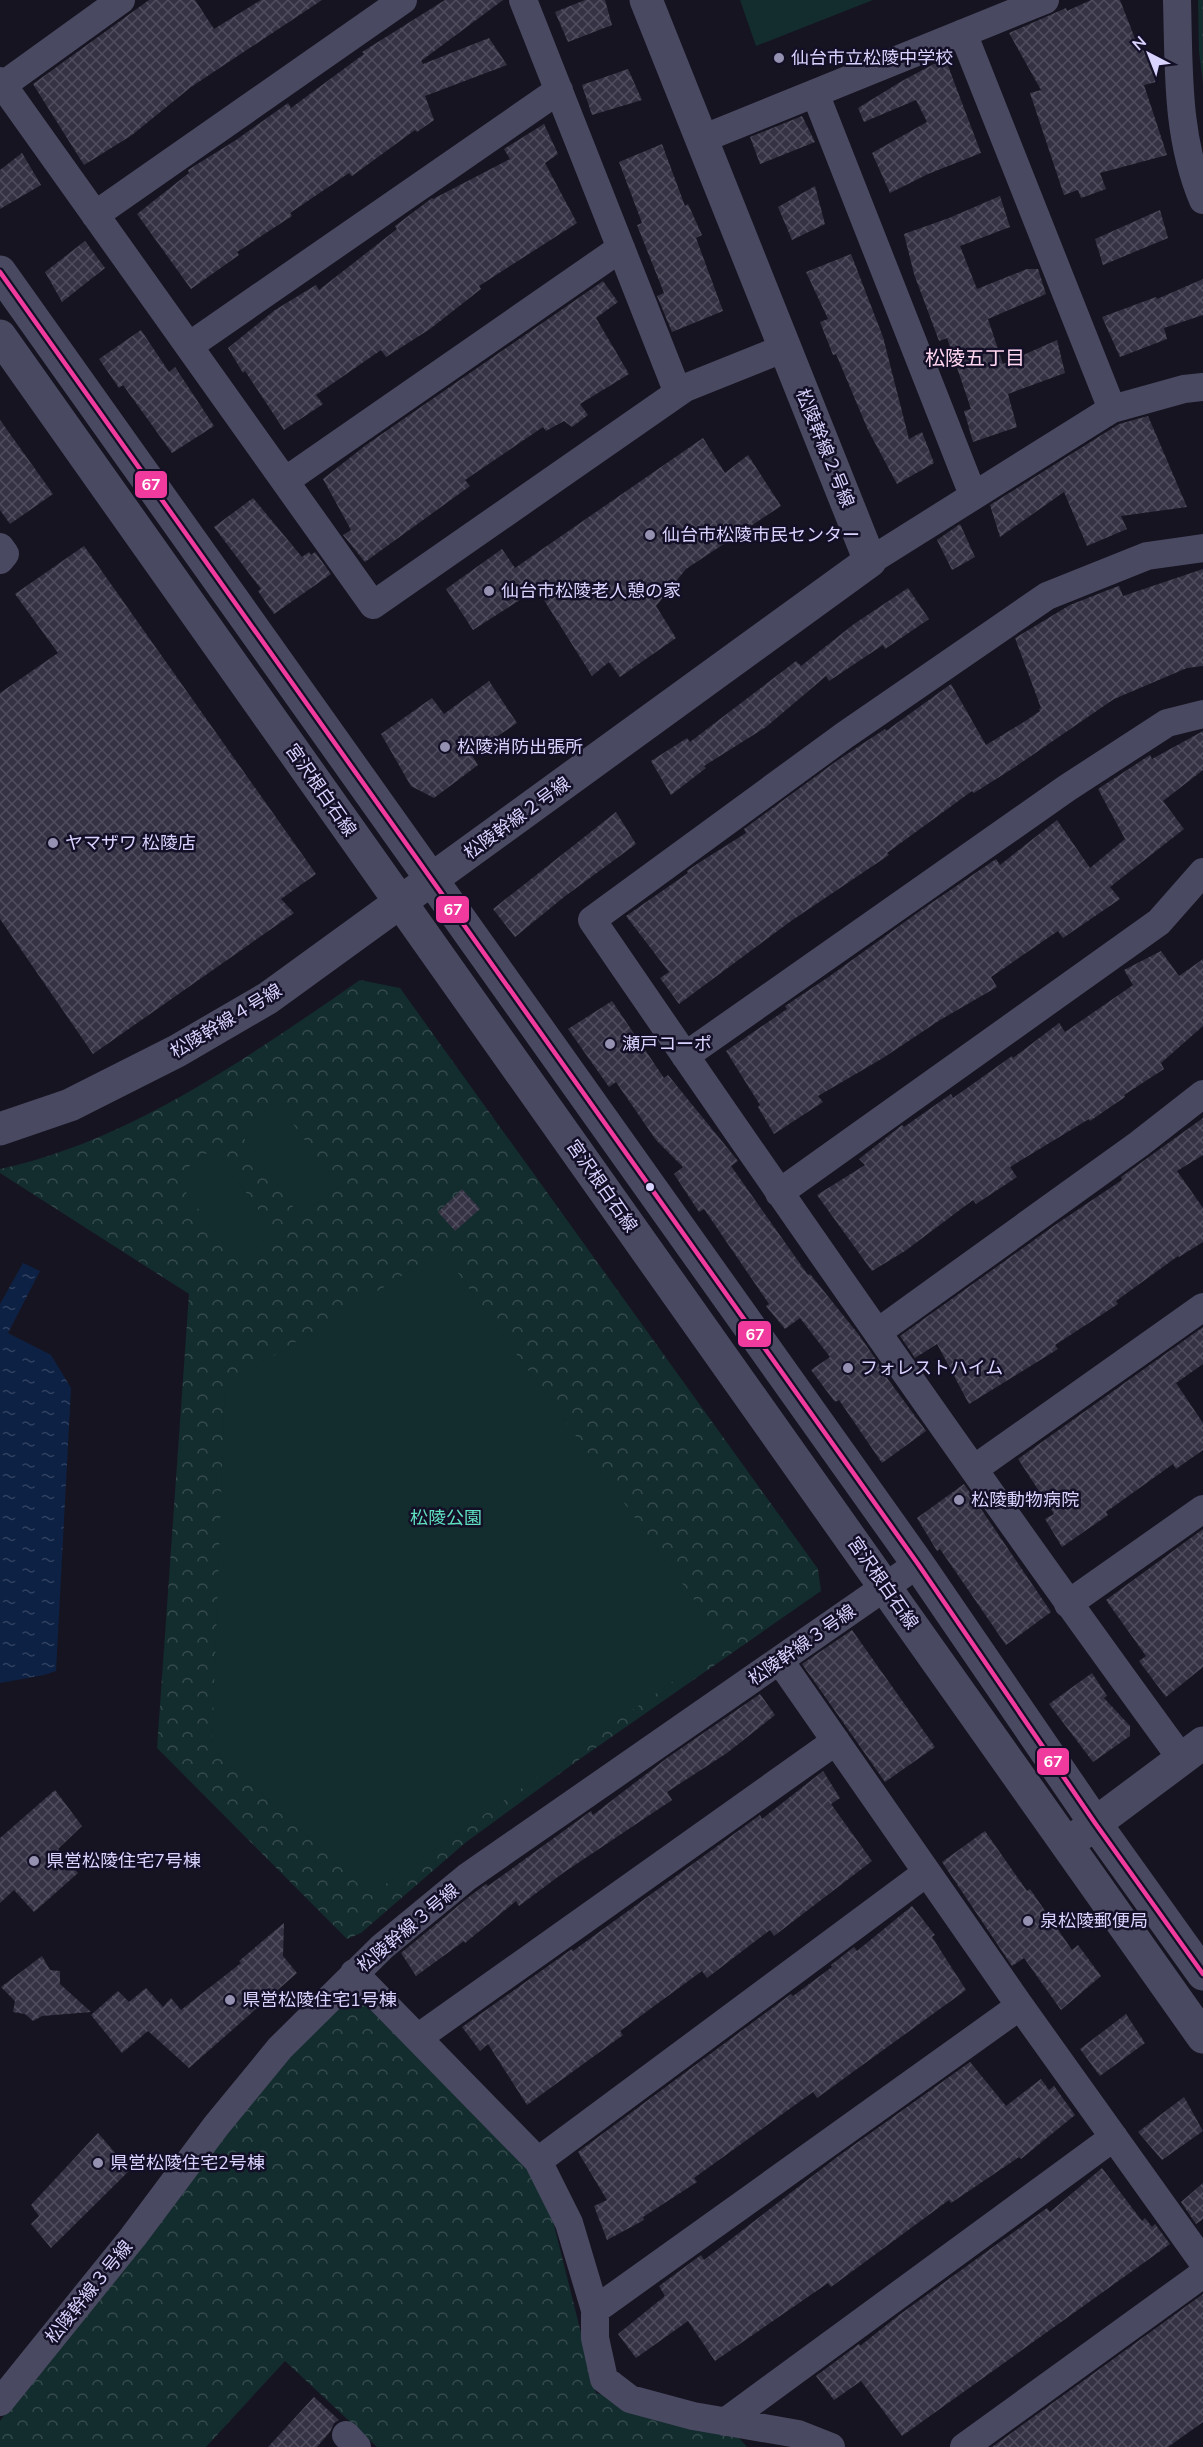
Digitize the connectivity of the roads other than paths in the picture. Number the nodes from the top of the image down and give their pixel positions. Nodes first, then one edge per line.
1 (121, 0) edge
2 (403, 0) edge
3 (523, 0) edge
4 (646, 0) edge
5 (1045, 0) edge
6 (1177, 0) edge
7 (963, 33) junction
8 (1, 83) edge
9 (559, 90) junction
10 (815, 93) junction
11 (702, 139) junction
12 (1203, 200) edge
13 (95, 215) junction
14 (621, 248) junction
15 (0, 272) edge
16 (0, 336) edge
17 (189, 346) junction
18 (785, 348) junction
19 (1203, 387) edge
20 (678, 393) junction
21 (1112, 409) junction
22 (285, 481) junction
23 (973, 495) junction
24 (0, 547) edge
25 (1203, 548) edge
26 (0, 560) edge
27 (870, 561) junction
28 (1203, 714) edge
29 (1203, 872) edge
30 (433, 879) junction
31 (401, 902) junction
32 (685, 1056) junction
33 (1203, 1094) edge
34 (0, 1129) edge
35 (779, 1193) junction
36 (1203, 1307) edge
37 (878, 1332) junction
38 (974, 1469) junction
39 (1203, 1509) edge
40 (918, 1564) junction
41 (885, 1586) junction
42 (1068, 1604) junction
43 (780, 1661) junction
44 (836, 1741) junction
45 (1192, 1750) edge
46 (1095, 1823) junction
47 (1066, 1845) junction
48 (926, 1873) junction
49 (354, 1973) junction
50 (1203, 1974) edge
51 (1020, 2006) junction
52 (419, 2037) junction
53 (1203, 2037) edge
54 (1114, 2137) junction
55 (538, 2161) junction
56 (1203, 2262) edge
57 (1203, 2274) edge
58 (595, 2310) junction
59 (0, 2402) edge
60 (725, 2422) junction
61 (831, 2447) edge
62 (964, 2447) edge

1 - 8 street
2 - 13 street
3 - 9 street
4 - 11 street, 松陵幹線２号線
5 - 7 street
6 - 12 street
7 - 10 street
7 - 21 street
8 - 13 street
9 - 14 street
9 - 17 street
10 - 11 street
10 - 23 street
11 - 18 street, 松陵幹線２号線
13 - 17 street
14 - 20 street
14 - 22 street
15 - 30 street
16 - 31 street, 宮沢根白石線
17 - 22 street
18 - 20 street
18 - 27 street, 松陵幹線２号線
19 - 21 street
20 - 22 street
21 - 23 street
23 - 27 street
24 - 26 street
25 - 32 street
27 - 30 street, 松陵幹線２号線
28 - 32 street
29 - 35 street
30 - 31 street, 松陵幹線４号線
30 - 40 street
31 - 34 street, 松陵幹線４号線
31 - 41 street, 宮沢根白石線
32 - 35 street
33 - 37 street
35 - 37 street
36 - 38 street
37 - 38 street
38 - 42 street
39 - 42 street
40 - 41 street, 松陵幹線３号線
40 - 46 street
41 - 43 street, 松陵幹線３号線
41 - 47 street, 宮沢根白石線
42 - 45 street
43 - 44 street
43 - 49 street, 松陵幹線３号線
44 - 48 street
44 - 52 street
45 - 46 street
46 - 47 street
46 - 50 street
47 - 53 street, 宮沢根白石線
48 - 51 street
48 - 55 street
49 - 52 street
49 - 59 street, 松陵幹線３号線
51 - 54 street
51 - 58 street
52 - 55 street
54 - 56 street
54 - 60 street
55 - 58 street
57 - 62 street
58 - 60 street
60 - 61 street

